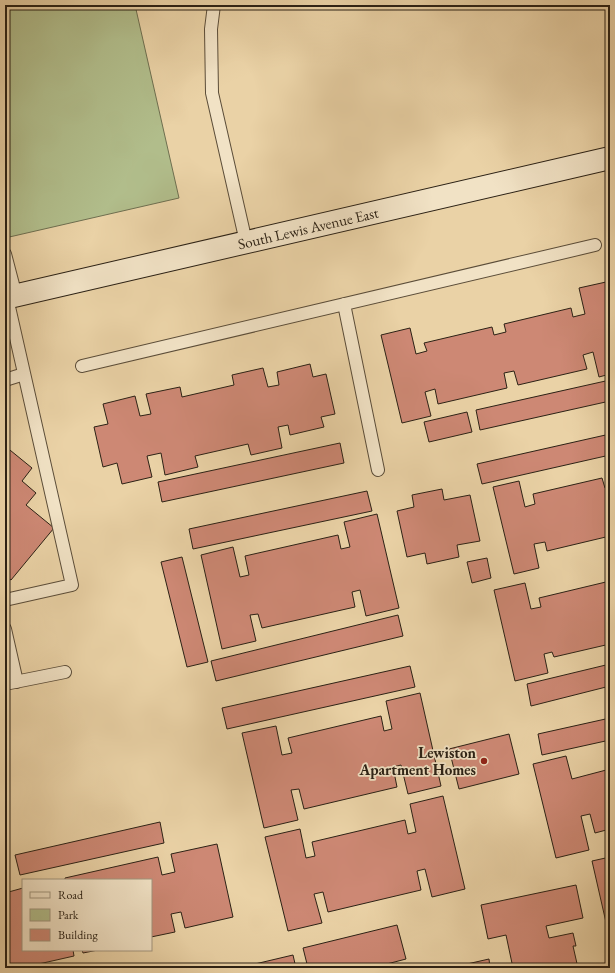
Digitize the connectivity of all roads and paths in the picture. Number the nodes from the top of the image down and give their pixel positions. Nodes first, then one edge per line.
1 (214, 5) edge
2 (610, 158) edge
3 (246, 242) junction
4 (595, 245) dead end
5 (5, 254) edge
6 (9, 297) edge
7 (344, 304) junction
8 (82, 366) dead end
9 (24, 374) junction
10 (5, 380) edge
11 (378, 470) dead end
12 (5, 600) edge
13 (5, 629) edge
14 (65, 672) dead end
15 (11, 683) edge

1 - 3 lane
2 - 3 main road, South Lewis Avenue East
3 - 6 main road, South Lewis Avenue East
4 - 7 lane
5 - 6 lane
6 - 9 lane
7 - 8 lane
7 - 11 lane
9 - 10 lane
9 - 12 lane
13 - 15 lane
14 - 15 lane

